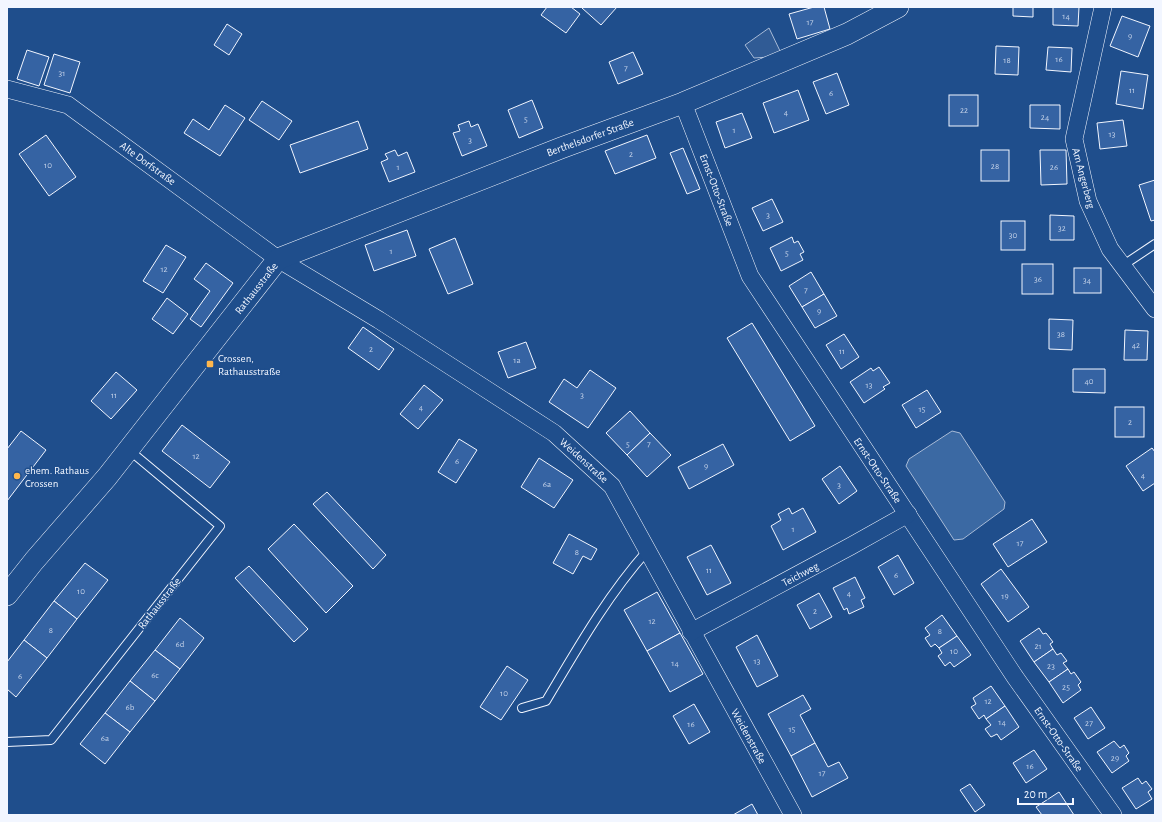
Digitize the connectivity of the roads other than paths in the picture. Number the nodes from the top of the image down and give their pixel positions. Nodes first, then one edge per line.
1 (898, 7) edge
2 (1103, 7) edge
3 (7, 89) edge
4 (683, 104) junction
5 (1155, 244) edge
6 (278, 259) junction
7 (1122, 266) junction
8 (1155, 309) edge
9 (129, 449) junction
10 (908, 514) junction
11 (647, 550) junction
12 (7, 596) edge
13 (691, 632) junction
14 (522, 708) dead end
15 (7, 742) edge
16 (792, 815) edge
17 (1113, 815) edge

1 - 4 street, Berthelsdorfer Straße
2 - 7 street, Am Angerberg
3 - 6 street, Alte Dorfstraße
4 - 6 street, Berthelsdorfer Straße
4 - 10 street, Ernst-Otto-Straße
5 - 7 lane
6 - 9 street, Rathausstraße
6 - 11 street, Weidenstraße
7 - 8 street, Am Angerberg
9 - 12 street, Rathausstraße
9 - 15 lane, Rathausstraße
10 - 13 street, Teichweg
10 - 17 street, Ernst-Otto-Straße
11 - 13 street, Weidenstraße
11 - 14 lane
13 - 16 street, Weidenstraße

